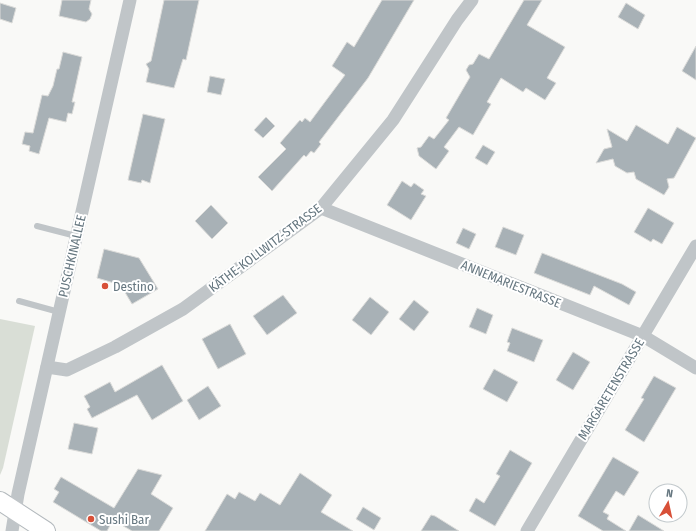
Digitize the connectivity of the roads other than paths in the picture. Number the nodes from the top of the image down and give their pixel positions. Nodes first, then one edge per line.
1 (130, 0) edge
2 (472, 0) edge
3 (321, 208) junction
4 (37, 226) dead end
5 (76, 236) junction
6 (696, 246) edge
7 (19, 301) dead end
8 (59, 312) junction
9 (643, 336) junction
10 (47, 367) junction
11 (696, 368) edge
12 (0, 501) edge
13 (15, 512) junction
14 (12, 531) edge
15 (46, 531) edge
16 (527, 531) edge

1 - 5 street, PUSCHKINALLEE
2 - 3 street, KÄTHE-KOLLWITZ-STRASSE
3 - 9 street, ANNEMARIESTRASSE
3 - 10 street, KÄTHE-KOLLWITZ-STRASSE
4 - 5 lane
5 - 8 street, PUSCHKINALLEE
6 - 9 street, MARGARETENSTRASSE
7 - 8 lane
8 - 10 street, PUSCHKINALLEE
9 - 11 street, ANNEMARIESTRASSE
9 - 16 street, MARGARETENSTRASSE
10 - 13 street, PUSCHKINALLEE
12 - 13 main road
13 - 14 street, PUSCHKINALLEE
13 - 15 main road

